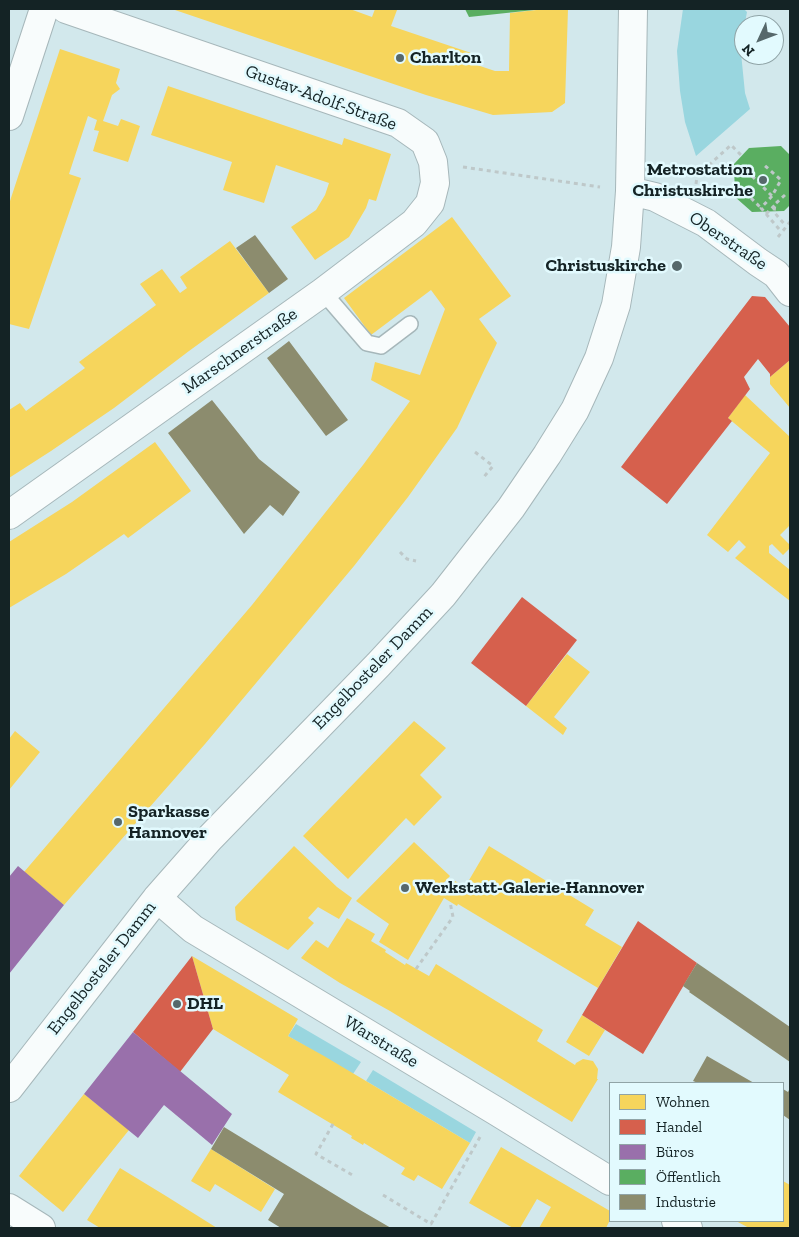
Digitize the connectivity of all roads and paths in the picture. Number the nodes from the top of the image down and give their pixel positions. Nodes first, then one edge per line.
1 (44, 9) edge
2 (66, 9) edge
3 (633, 9) edge
4 (9, 116) edge
5 (742, 156) dead end
6 (433, 162) junction
7 (763, 164) dead end
8 (752, 176) dead end
9 (566, 182) dead end
10 (630, 191) junction
11 (772, 196) junction
12 (751, 198) dead end
13 (761, 208) junction
14 (766, 214) junction
15 (694, 217) junction
16 (786, 226) dead end
17 (779, 229) dead end
18 (323, 292) junction
19 (790, 292) edge
20 (410, 324) dead end
21 (476, 452) dead end
22 (483, 478) dead end
23 (9, 514) edge
24 (400, 552) dead end
25 (416, 560) dead end
26 (157, 898) junction
27 (450, 902) dead end
28 (416, 968) dead end
29 (9, 1088) edge
30 (496, 1111) junction
31 (333, 1124) dead end
32 (354, 1176) dead end
33 (609, 1180) edge
34 (383, 1195) dead end
35 (9, 1208) edge
36 (42, 1228) edge

1 - 4 street
2 - 6 street, Gustav-Adolf-Straße
3 - 10 street, Engelbosteler Damm
5 - 15 path
6 - 9 path
6 - 18 street, Marschnerstraße
7 - 11 path
8 - 11 path
10 - 15 street, Oberstraße
10 - 26 street, Engelbosteler Damm
11 - 13 path
12 - 13 path
13 - 14 path
14 - 16 path
14 - 17 path
15 - 19 street, Oberstraße
18 - 20 lane
18 - 23 street, Marschnerstraße
21 - 22 path
24 - 25 path
26 - 29 street, Engelbosteler Damm
26 - 30 street, Warstraße
27 - 28 path
30 - 33 street, Warstraße
30 - 34 path
31 - 32 path
35 - 36 street

